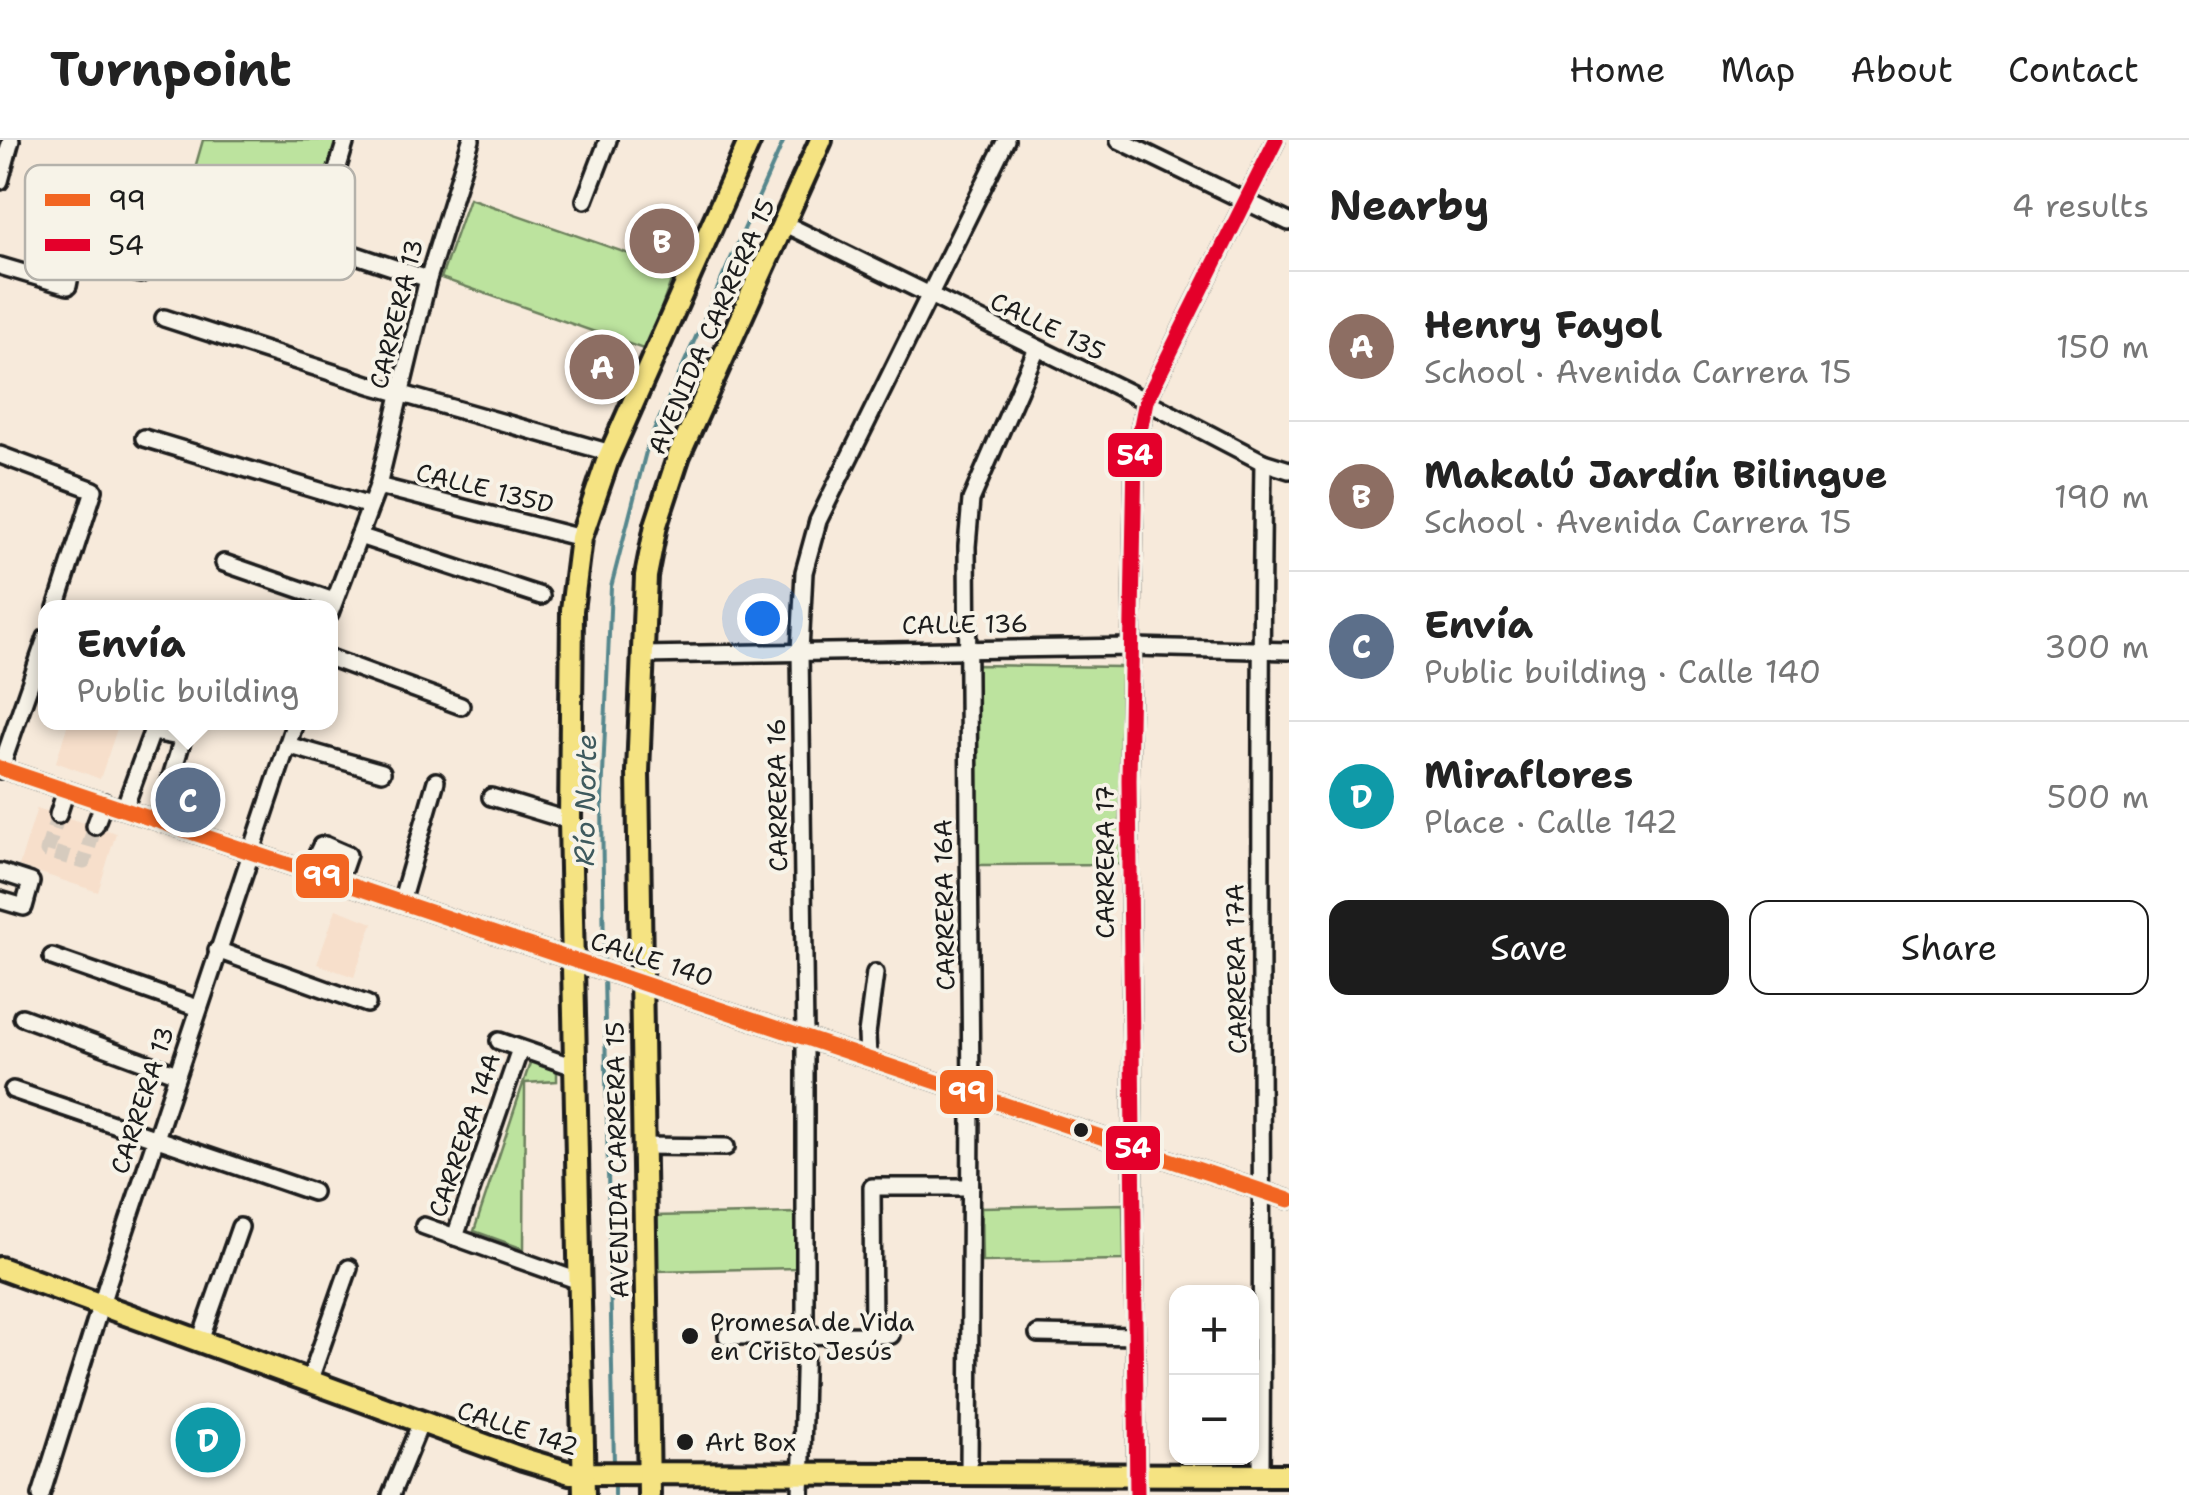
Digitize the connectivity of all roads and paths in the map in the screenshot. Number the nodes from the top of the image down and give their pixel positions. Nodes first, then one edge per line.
1 (11, 140) edge
2 (346, 140) edge
3 (471, 140) edge
4 (608, 140) edge
5 (750, 140) edge
6 (821, 140) edge
7 (1006, 140) edge
8 (1119, 140) edge
9 (1276, 140) edge
10 (3, 157) edge
11 (339, 165) edge
12 (0, 181) edge
13 (585, 200) dead end
14 (1246, 200) junction
15 (1289, 222) edge
16 (785, 224) junction
17 (355, 254) edge
18 (0, 266) edge
19 (25, 273) edge
20 (428, 278) junction
21 (48, 280) edge
22 (69, 280) edge
23 (927, 295) junction
24 (164, 318) dead end
25 (1037, 348) junction
26 (402, 393) junction
27 (1146, 401) junction
28 (144, 438) dead end
29 (611, 453) junction
30 (0, 455) edge
31 (1263, 462) junction
32 (1289, 470) edge
33 (378, 486) junction
34 (370, 506) junction
35 (359, 536) junction
36 (581, 538) junction
37 (224, 563) dead end
38 (542, 596) dead end
39 (59, 600) edge
40 (315, 600) edge
41 (335, 600) edge
42 (1132, 646) junction
43 (968, 649) junction
44 (1259, 649) junction
45 (1289, 650) edge
46 (800, 652) junction
47 (641, 655) junction
48 (38, 661) edge
49 (338, 661) edge
50 (461, 706) dead end
51 (293, 730) edge
52 (288, 745) junction
53 (0, 769) edge
54 (382, 772) dead end
55 (436, 781) dead end
56 (66, 790) junction
57 (491, 797) dead end
58 (104, 802) junction
59 (124, 809) junction
60 (58, 815) tunnel mouth
61 (158, 820) junction
62 (570, 821) junction
63 (96, 826) tunnel mouth
64 (250, 851) junction
65 (309, 871) junction
66 (0, 872) edge
67 (340, 881) junction
68 (0, 900) edge
69 (401, 902) junction
70 (217, 950) junction
71 (52, 956) dead end
72 (577, 961) junction
73 (874, 973) dead end
74 (634, 978) junction
75 (367, 1004) dead end
76 (198, 1008) junction
77 (22, 1016) dead end
78 (806, 1036) junction
79 (499, 1042) dead end
80 (520, 1049) junction
81 (868, 1058) junction
82 (574, 1067) junction
83 (177, 1074) junction
84 (13, 1090) dead end
85 (971, 1092) junction
86 (155, 1140) junction
87 (642, 1146) junction
88 (726, 1146) dead end
89 (1131, 1146) junction
90 (971, 1187) junction
91 (1263, 1191) junction
92 (313, 1192) dead end
93 (1289, 1200) edge
94 (424, 1226) dead end
95 (240, 1227) dead end
96 (455, 1237) junction
97 (0, 1268) edge
98 (349, 1268) dead end
99 (579, 1281) junction
100 (101, 1304) junction
101 (1038, 1334) dead end
102 (873, 1335) junction
103 (891, 1335) dead end
104 (727, 1336) dead end
105 (805, 1336) junction
106 (1135, 1336) junction
107 (200, 1342) junction
108 (309, 1382) junction
109 (421, 1422) junction
110 (801, 1472) junction
111 (1261, 1475) junction
112 (1289, 1475) edge
113 (969, 1476) junction
114 (587, 1482) edge
115 (646, 1482) edge
116 (1136, 1485) edge
117 (41, 1495) edge
118 (391, 1495) edge
119 (801, 1495) edge

1 - 10 street
2 - 11 street
3 - 20 street, CARRERA 13
4 - 13 street
5 - 29 main road, AVENIDA CARRERA 15
6 - 16 main road, AVENIDA CARRERA 15
7 - 23 street, CARRERA 16
8 - 14 street
9 - 14 street, CARRERA 17
10 - 12 street
14 - 15 street
14 - 27 street, CARRERA 17
16 - 23 street, CALLE 135
16 - 47 main road, AVENIDA CARRERA 15
17 - 20 street
18 - 19 street
20 - 26 street, CARRERA 13
21 - 22 street
23 - 25 street, CALLE 135
23 - 46 street, CARRERA 16
24 - 26 street
25 - 27 street, CALLE 135
25 - 43 street, CARRERA 16A
26 - 29 street
26 - 33 street, CARRERA 13
27 - 31 street, CALLE 135
27 - 42 street, CARRERA 17
28 - 34 street
29 - 36 main road, AVENIDA CARRERA 15
30 - 39 street
31 - 32 street, CALLE 135
31 - 44 street, CARRERA 17A
33 - 34 street, CARRERA 13
33 - 36 street, CALLE 135D
34 - 35 street, CARRERA 13
35 - 38 street
35 - 41 street, CARRERA 13
36 - 62 main road, AVENIDA CARRERA 15
37 - 40 street
42 - 43 street, CALLE 136
42 - 44 street, CALLE 136
42 - 89 street, CARRERA 17
43 - 46 street, CALLE 136
43 - 85 street, CARRERA 16A
44 - 45 street, CALLE 136
44 - 91 street, CARRERA 17A
46 - 47 street, CALLE 136
46 - 78 street, CARRERA 16
47 - 74 main road, AVENIDA CARRERA 15
48 - 53 street
49 - 50 street
51 - 52 street, CARRERA 13
52 - 54 street
52 - 64 street, CARRERA 13
53 - 56 street, CALLE 140
55 - 69 street
56 - 58 street, CALLE 140
56 - 60 street
57 - 62 street
58 - 59 street, CALLE 140
58 - 63 street
59 - 61 street, CALLE 140
59 - 61 street
61 - 64 street, CALLE 140
62 - 72 main road, AVENIDA CARRERA 15
64 - 65 street, CALLE 140
64 - 70 street, CARRERA 13
65 - 67 street, CALLE 140
65 - 67 street
66 - 68 street
67 - 69 street, CALLE 140
69 - 72 street, CALLE 140
70 - 75 street
70 - 76 street, CARRERA 13
71 - 76 street
72 - 74 street, CALLE 140
72 - 82 main road, AVENIDA CARRERA 15
73 - 81 street
74 - 78 street, CALLE 140
74 - 87 main road, AVENIDA CARRERA 15
76 - 83 street, CARRERA 13
77 - 83 street
78 - 81 street, CALLE 140
78 - 105 street, CARRERA 16
79 - 80 street
80 - 82 street
80 - 96 street, CARRERA 14A
81 - 85 street, CALLE 140
82 - 99 main road, AVENIDA CARRERA 15
83 - 86 street, CARRERA 13
84 - 86 street
85 - 89 street, CALLE 140
85 - 90 street, CARRERA 16A
86 - 92 street
86 - 100 street, CARRERA 13
87 - 88 street
87 - 115 main road, AVENIDA CARRERA 15
89 - 91 street, CALLE 140
89 - 106 street, CARRERA 17
90 - 102 street
90 - 113 street, CARRERA 16A
91 - 93 street, CALLE 140
91 - 111 street, CARRERA 17A
94 - 96 street
95 - 107 street
96 - 99 street
97 - 100 main road, CALLE 142
98 - 108 street
99 - 114 main road, AVENIDA CARRERA 15
100 - 107 main road, CALLE 142
100 - 117 street, CARRERA 13
101 - 106 street
102 - 103 street
102 - 105 street
104 - 105 street
105 - 110 street, CARRERA 16
106 - 116 street, CARRERA 17
107 - 108 main road, CALLE 142
108 - 109 main road, CALLE 142
109 - 114 main road, CALLE 142
109 - 118 street
110 - 113 main road, CALLE 142
110 - 115 main road, CALLE 142
110 - 119 street, CARRERA 16
111 - 112 main road, CALLE 142
111 - 116 main road, CALLE 142
113 - 116 main road, CALLE 142
114 - 115 main road, CALLE 142

